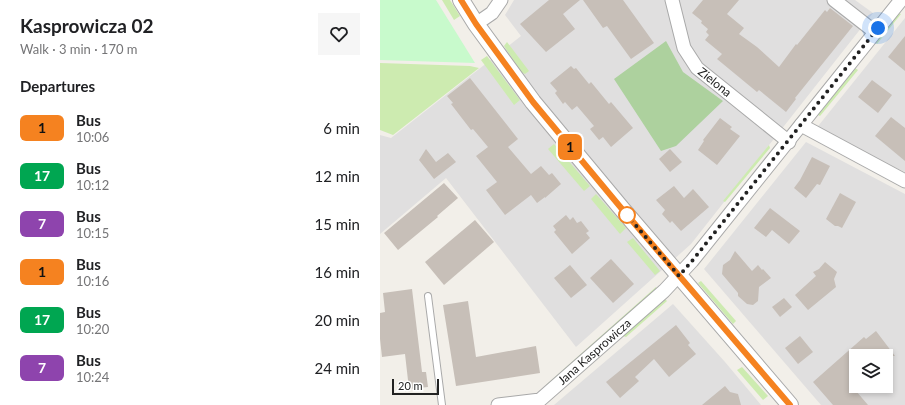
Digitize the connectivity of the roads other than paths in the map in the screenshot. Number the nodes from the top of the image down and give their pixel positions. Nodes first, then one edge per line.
1 (461, 0) edge
2 (501, 0) edge
3 (672, 0) edge
4 (834, 0) edge
5 (901, 0) edge
6 (476, 24) junction
7 (875, 32) junction
8 (802, 125) junction
9 (789, 142) junction
10 (905, 181) edge
11 (679, 276) junction
12 (428, 296) dead end
13 (541, 402) edge
14 (442, 405) edge
15 (498, 405) edge
16 (790, 405) edge

1 - 6 street
2 - 6 street
3 - 9 street, Zielona
4 - 7 street
5 - 7 street, Jana Kasprowicza
6 - 11 street
7 - 8 street, Jana Kasprowicza
8 - 9 street, Jana Kasprowicza
8 - 10 street
9 - 11 street, Jana Kasprowicza
11 - 13 street, Jana Kasprowicza
11 - 16 street
12 - 14 lane
13 - 15 street, Jana Kasprowicza

